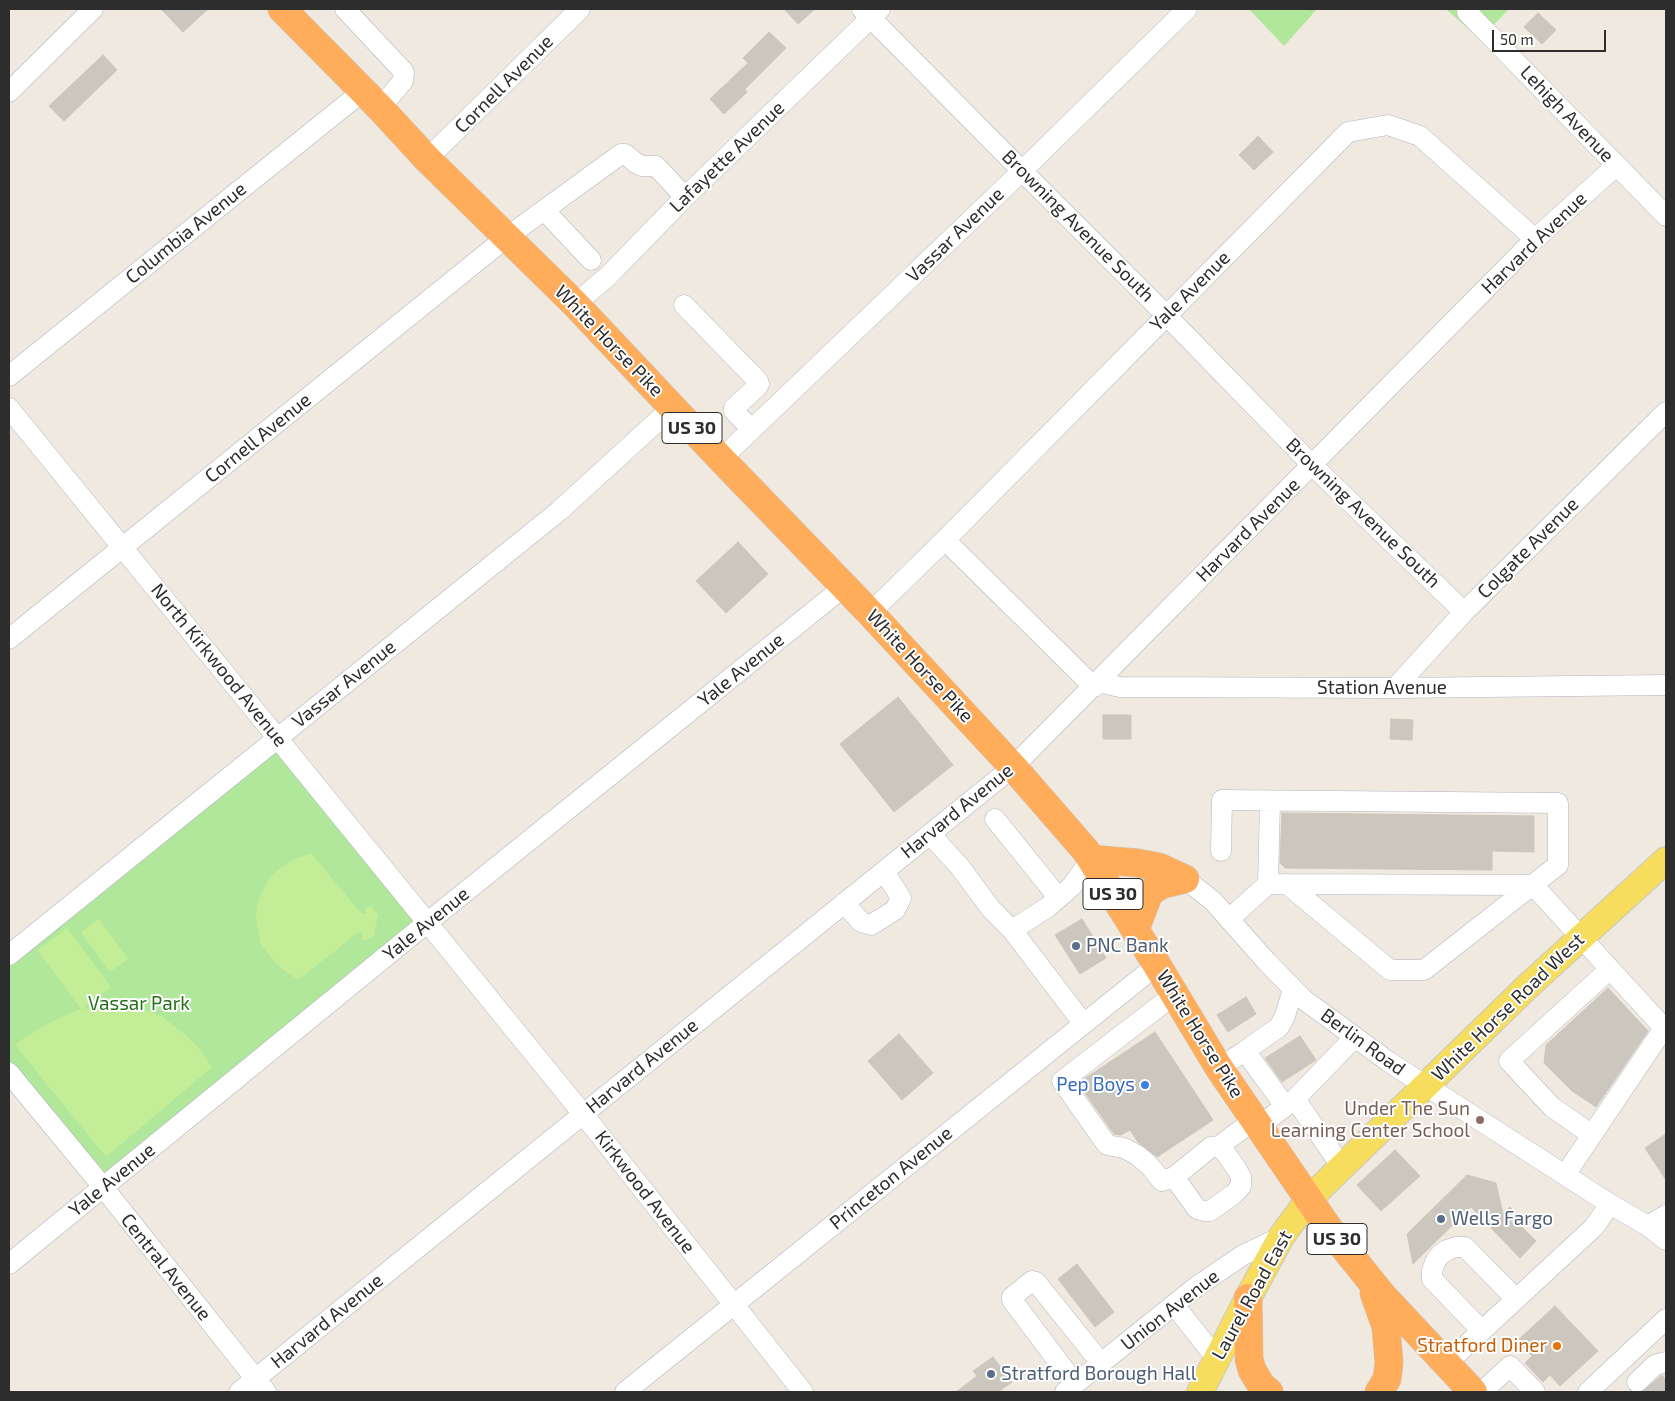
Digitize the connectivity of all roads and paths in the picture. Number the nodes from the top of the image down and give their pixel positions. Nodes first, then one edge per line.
1 (92, 9) edge
2 (282, 9) edge
3 (345, 9) edge
4 (580, 9) edge
5 (1188, 9) edge
6 (871, 12) edge
7 (1467, 12) dead end
8 (9, 92) edge
9 (371, 99) junction
10 (427, 159) junction
11 (1616, 164) junction
12 (1022, 171) junction
13 (685, 197) junction
14 (545, 211) junction
15 (1666, 216) edge
16 (507, 237) junction
17 (1535, 239) junction
18 (591, 260) dead end
19 (575, 304) junction
20 (684, 305) dead end
21 (1166, 315) junction
22 (9, 376) edge
23 (673, 407) junction
24 (9, 408) edge
25 (1666, 412) edge
26 (751, 429) junction
27 (721, 459) junction
28 (1312, 465) junction
29 (945, 540) junction
30 (122, 547) junction
31 (845, 586) junction
32 (1464, 612) junction
33 (870, 613) junction
34 (9, 639) edge
35 (1096, 684) junction
36 (1666, 685) edge
37 (1395, 688) junction
38 (278, 738) junction
39 (1013, 767) junction
40 (1270, 801) junction
41 (995, 819) dead end
42 (930, 834) junction
43 (1221, 851) dead end
44 (1091, 859) junction
45 (1666, 860) edge
46 (884, 871) junction
47 (1186, 879) junction
48 (1277, 884) junction
49 (1533, 885) junction
50 (1058, 897) junction
51 (844, 903) junction
52 (1229, 919) junction
53 (428, 922) junction
54 (1012, 930) junction
55 (1135, 930) junction
56 (1581, 937) junction
57 (9, 955) edge
58 (1158, 965) junction
59 (1610, 969) junction
60 (1294, 989) junction
61 (1175, 994) junction
62 (1083, 1024) junction
63 (1355, 1037) junction
64 (1063, 1040) junction
65 (1245, 1051) junction
66 (1081, 1066) junction
67 (1219, 1068) junction
68 (9, 1072) edge
69 (1425, 1086) junction
70 (1290, 1102) junction
71 (583, 1114) junction
72 (1256, 1123) junction
73 (1592, 1135) junction
74 (1218, 1147) junction
75 (1342, 1167) junction
76 (1565, 1175) junction
77 (1174, 1177) junction
78 (103, 1187) junction
79 (1308, 1199) junction
80 (1610, 1204) junction
81 (1666, 1215) edge
82 (1648, 1226) junction
83 (1281, 1237) junction
84 (1666, 1240) edge
85 (9, 1264) edge
86 (1368, 1277) junction
87 (1248, 1298) junction
88 (1516, 1299) junction
89 (733, 1304) junction
90 (1174, 1305) junction
91 (1666, 1319) edge
92 (1482, 1331) junction
93 (1217, 1359) junction
94 (1666, 1362) edge
95 (1101, 1363) junction
96 (1446, 1364) junction
97 (261, 1385) edge
98 (1078, 1387) edge
99 (1630, 1388) edge
100 (238, 1392) edge
101 (625, 1392) edge
102 (803, 1392) edge
103 (1200, 1392) edge
104 (1269, 1392) edge
105 (1379, 1392) edge
106 (1473, 1392) edge
107 (1482, 1392) edge
108 (1535, 1392) edge
109 (1590, 1392) edge

1 - 8 street
2 - 9 highway, White Horse Pike / US 30
3 - 9 street, Columbia Avenue
4 - 10 street, Cornell Avenue
5 - 12 street, Vassar Avenue
6 - 12 street, Browning Avenue South
6 - 13 street, Lafayette Avenue
7 - 11 street, Lehigh Avenue
9 - 10 highway, White Horse Pike / US 30
9 - 22 street, Columbia Avenue
10 - 16 highway, White Horse Pike / US 30
11 - 15 street, Lehigh Avenue
11 - 17 street, Harvard Avenue
12 - 21 street, Browning Avenue South
12 - 26 street, Vassar Avenue
13 - 14 street, Cornell Avenue
13 - 19 street, Lafayette Avenue
14 - 16 street, Cornell Avenue
14 - 18 street
16 - 19 highway, White Horse Pike / US 30
16 - 30 street, Cornell Avenue
17 - 21 street, Yale Avenue
17 - 28 street, Harvard Avenue
19 - 23 highway, White Horse Pike / US 30
20 - 26 street
21 - 28 street, Browning Avenue South
21 - 29 street, Yale Avenue
23 - 27 highway, White Horse Pike / US 30
23 - 38 street, Vassar Avenue
24 - 30 street, North Kirkwood Avenue
25 - 32 street, Colgate Avenue
26 - 27 street, Vassar Avenue
27 - 31 highway, White Horse Pike / US 30
28 - 32 street, Browning Avenue South
28 - 35 street, Harvard Avenue
29 - 33 street, Yale Avenue
29 - 35 street
30 - 34 street, Cornell Avenue
30 - 38 street, North Kirkwood Avenue
31 - 33 highway, White Horse Pike / US 30
31 - 53 street, Yale Avenue
32 - 37 street, Colgate Avenue
33 - 39 highway, White Horse Pike / US 30
35 - 37 street, Station Avenue
35 - 39 street, Harvard Avenue
36 - 37 street, Station Avenue
38 - 53 street, North Kirkwood Avenue
38 - 57 street, Vassar Avenue
39 - 42 street, Harvard Avenue
39 - 44 highway, White Horse Pike / US 30
40 - 43 street
40 - 48 street
40 - 49 street
41 - 50 street
42 - 46 street, Harvard Avenue
42 - 54 street
44 - 47 highway
44 - 50 street
44 - 55 highway, White Horse Pike / US 30
45 - 56 main road, White Horse Road West
46 - 51 street, Harvard Avenue
46 - 51 street
47 - 52 street, Berlin Road
47 - 55 highway
48 - 49 street
48 - 49 street
48 - 52 street
49 - 56 street
50 - 54 street
51 - 71 street, Harvard Avenue
52 - 60 street, Berlin Road
53 - 71 street, Kirkwood Avenue
53 - 78 street, Yale Avenue
54 - 62 street
55 - 58 highway, White Horse Pike / US 30
56 - 59 street
56 - 69 main road, White Horse Road West
58 - 61 highway, White Horse Pike / US 30
58 - 62 street, Princeton Avenue
59 - 73 street
59 - 73 street
60 - 63 street, Berlin Road
60 - 65 street
61 - 66 street
61 - 67 highway, White Horse Pike / US 30
62 - 64 street, Princeton Avenue
63 - 69 street, Berlin Road
63 - 70 street
64 - 66 street
64 - 89 street, Princeton Avenue
65 - 67 street
65 - 70 street
66 - 77 street
67 - 72 highway, White Horse Pike / US 30
68 - 78 street, Central Avenue
69 - 75 main road, White Horse Road West
69 - 76 street, Berlin Road
70 - 72 street
70 - 75 street
71 - 89 street, Kirkwood Avenue
71 - 97 street, Harvard Avenue
72 - 74 street
72 - 79 highway, White Horse Pike / US 30
73 - 76 street
74 - 77 street
74 - 77 street
75 - 79 main road, White Horse Road West
76 - 80 street, Berlin Road
78 - 85 street, Yale Avenue
78 - 97 street, Central Avenue
79 - 83 main road, Laurel Road East
79 - 86 highway, White Horse Pike / US 30
80 - 82 street, Berlin Road
80 - 88 street
81 - 82 street
82 - 84 street, Berlin Road
83 - 87 main road, Laurel Road East
83 - 90 street, Union Avenue
86 - 96 highway, White Horse Pike / US 30
86 - 105 highway
87 - 93 main road, Laurel Road East
87 - 104 highway
88 - 92 street
88 - 92 street
89 - 101 street, Princeton Avenue
89 - 102 street, Kirkwood Avenue
90 - 93 street
90 - 95 street, Union Avenue
91 - 109 street
92 - 96 street
93 - 103 main road, Laurel Road East
94 - 99 street
95 - 98 street, Union Avenue
95 - 98 street
96 - 106 highway, White Horse Pike / US 30
97 - 100 street, Harvard Avenue
107 - 108 street

